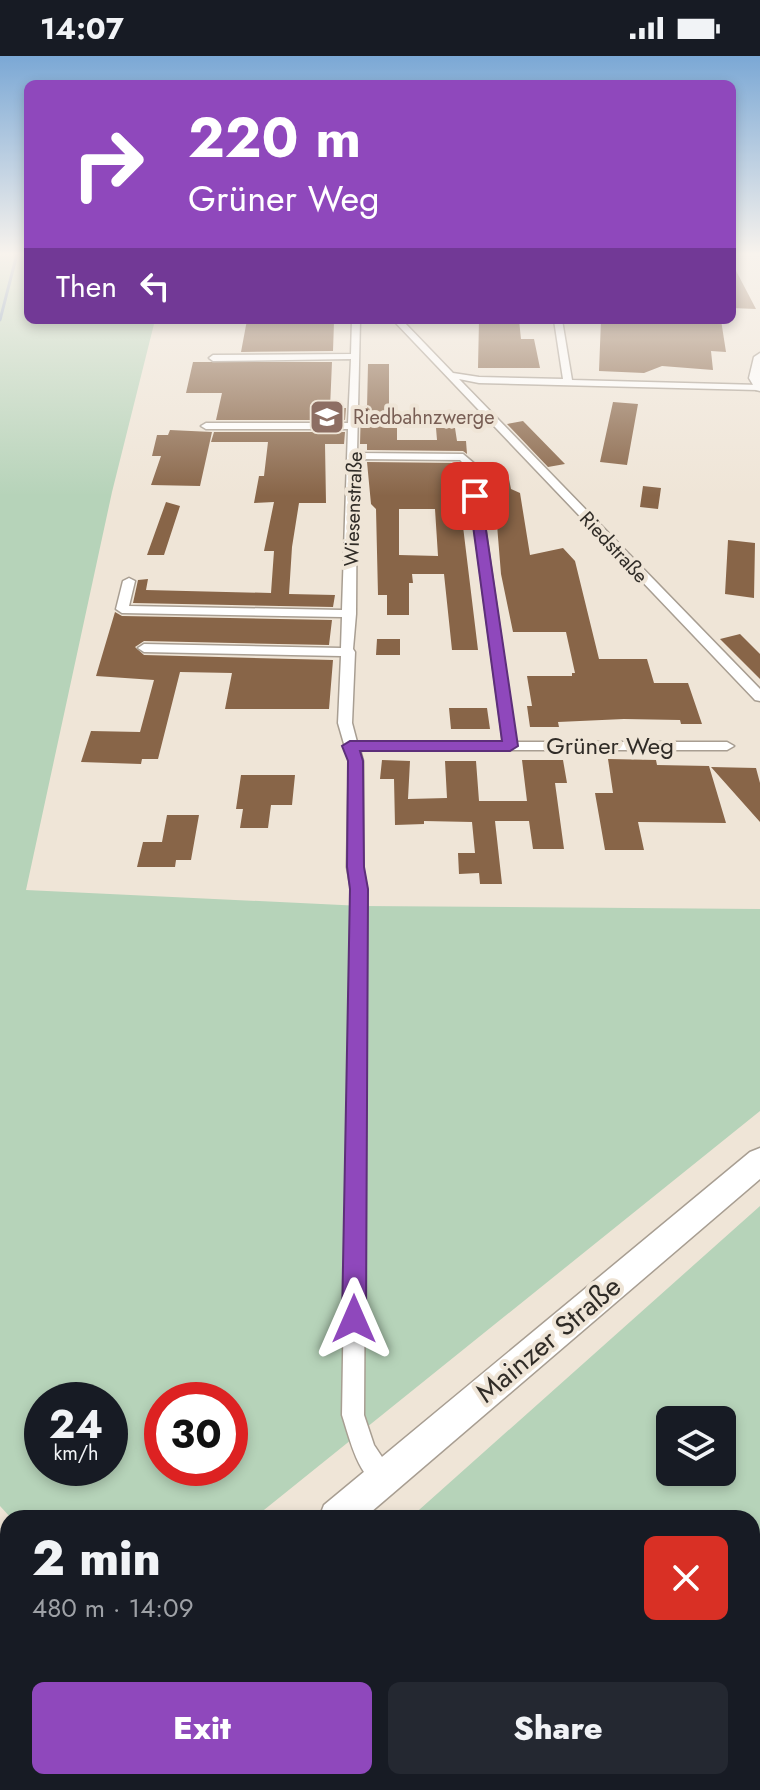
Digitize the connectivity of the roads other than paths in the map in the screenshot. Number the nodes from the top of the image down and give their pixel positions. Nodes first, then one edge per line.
1 (356, 335) edge
2 (411, 335) edge
3 (560, 335) edge
4 (356, 356) junction
5 (760, 357) edge
6 (213, 358) dead end
7 (449, 374) junction
8 (493, 380) junction
9 (568, 382) junction
10 (759, 387) edge
11 (470, 395) junction
12 (206, 426) dead end
13 (355, 426) junction
14 (354, 456) junction
15 (129, 581) dead end
16 (350, 614) junction
17 (144, 648) dead end
18 (349, 652) junction
19 (760, 697) edge
20 (350, 746) junction
21 (510, 746) junction
22 (727, 746) dead end
23 (760, 1161) edge
24 (384, 1478) junction
25 (346, 1510) edge

1 - 4 street, Wiesenstraße
2 - 7 street, Riedstraße
3 - 9 street
4 - 6 street
4 - 13 street, Wiesenstraße
5 - 10 street
7 - 8 street
7 - 11 street, Riedstraße
8 - 9 street
8 - 11 street
9 - 10 street
11 - 19 street, Riedstraße
12 - 13 street
13 - 14 street, Wiesenstraße
14 - 16 street, Wiesenstraße
14 - 21 street
15 - 16 street
16 - 18 street, Wiesenstraße
17 - 18 street
18 - 20 street, Wiesenstraße
20 - 21 street, Grüner Weg
20 - 24 street, Wiesenstraße
21 - 22 street, Grüner Weg
23 - 24 main road, Mainzer Straße
24 - 25 main road, Mainzer Straße

